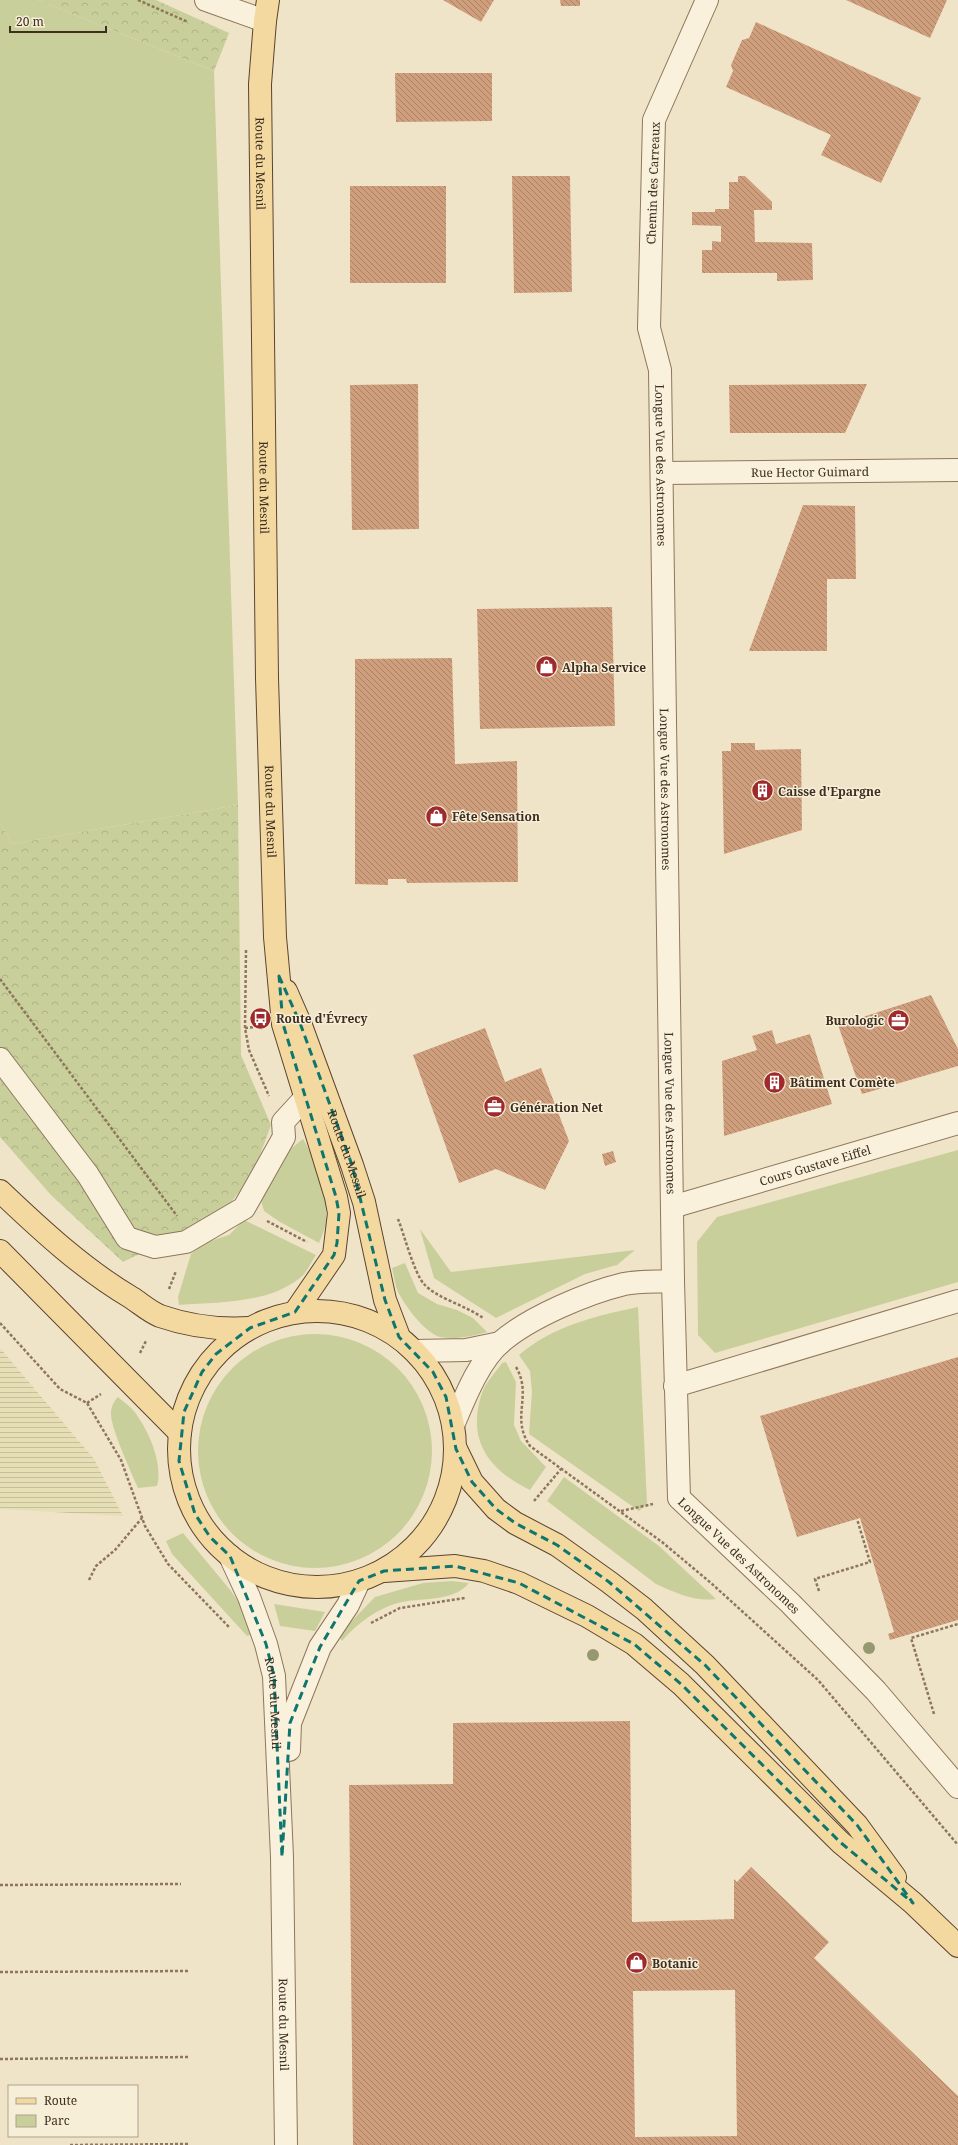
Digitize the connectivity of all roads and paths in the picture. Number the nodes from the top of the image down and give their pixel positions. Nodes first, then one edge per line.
1 (206, 0) edge
2 (707, 0) edge
3 (266, 10) edge
4 (649, 328) joint
5 (958, 470) edge
6 (662, 473) junction
7 (279, 976) junction
8 (0, 979) edge
9 (245, 1028) dead end
10 (0, 1059) edge
11 (325, 1091) junction
12 (305, 1098) junction
13 (284, 1122) junction
14 (958, 1123) edge
15 (0, 1191) edge
16 (672, 1207) junction
17 (244, 1208) junction
18 (194, 1238) junction
19 (312, 1245) dead end
20 (0, 1251) edge
21 (410, 1253) dead end
22 (673, 1281) junction
23 (958, 1302) edge
24 (295, 1312) junction
25 (485, 1321) dead end
26 (0, 1323) edge
27 (250, 1328) junction
28 (399, 1336) junction
29 (500, 1343) junction
30 (416, 1351) junction
31 (513, 1362) dead end
32 (675, 1386) junction
33 (105, 1391) dead end
34 (87, 1403) junction
35 (454, 1423) junction
36 (180, 1433) junction
37 (456, 1449) junction
38 (561, 1469) junction
39 (537, 1498) dead end
40 (679, 1498) junction
41 (621, 1512) junction
42 (142, 1518) junction
43 (857, 1519) dead end
44 (230, 1556) junction
45 (384, 1571) junction
46 (89, 1580) dead end
47 (359, 1582) junction
48 (820, 1594) dead end
49 (469, 1597) dead end
50 (958, 1624) edge
51 (368, 1625) dead end
52 (230, 1628) dead end
53 (936, 1722) dead end
54 (958, 1788) edge
55 (958, 1845) edge
56 (282, 1857) junction
57 (181, 1884) dead end
58 (0, 1885) edge
59 (913, 1902) junction
60 (958, 1946) edge
61 (188, 1971) dead end
62 (0, 1972) edge
63 (188, 2057) dead end
64 (0, 2059) edge
65 (189, 2144) edge
66 (70, 2145) edge
67 (286, 2145) edge

1 - 3 street
2 - 4 street, Chemin des Carreaux
3 - 7 main road, Route du Mesnil
4 - 6 street, Longue Vue des Astronomes
5 - 6 street, Rue Hector Guimard
6 - 16 street, Longue Vue des Astronomes
7 - 11 main road, Route du Mesnil
7 - 12 main road, Route du Mesnil
8 - 18 path
9 - 13 path
10 - 18 street
11 - 12 street
11 - 28 main road, Route du Mesnil
12 - 13 street
12 - 24 main road, Route du Mesnil
13 - 17 street
14 - 16 street, Cours Gustave Eiffel
15 - 27 main road
16 - 22 street, Longue Vue des Astronomes
17 - 18 street
17 - 19 path
20 - 36 main road
21 - 25 path
22 - 29 street
22 - 32 street, Longue Vue des Astronomes
23 - 32 street
24 - 27 main road
24 - 28 main road
26 - 34 path
27 - 36 main road
28 - 30 main road
29 - 30 street
29 - 35 street
30 - 35 main road
31 - 38 path
32 - 40 street, Longue Vue des Astronomes
33 - 34 path
34 - 42 path
35 - 37 main road
36 - 44 main road
37 - 45 main road
37 - 59 main road
38 - 39 path
38 - 41 path
40 - 41 path
40 - 54 street, Longue Vue des Astronomes
41 - 55 path
42 - 46 path
42 - 52 path
43 - 48 path
44 - 47 main road
44 - 56 street, Route du Mesnil
45 - 47 main road
45 - 59 main road
47 - 56 street, Route du Mesnil
49 - 51 path
50 - 53 path
56 - 67 street, Route du Mesnil
57 - 58 path
59 - 60 main road
61 - 62 path
63 - 64 path
65 - 66 path

